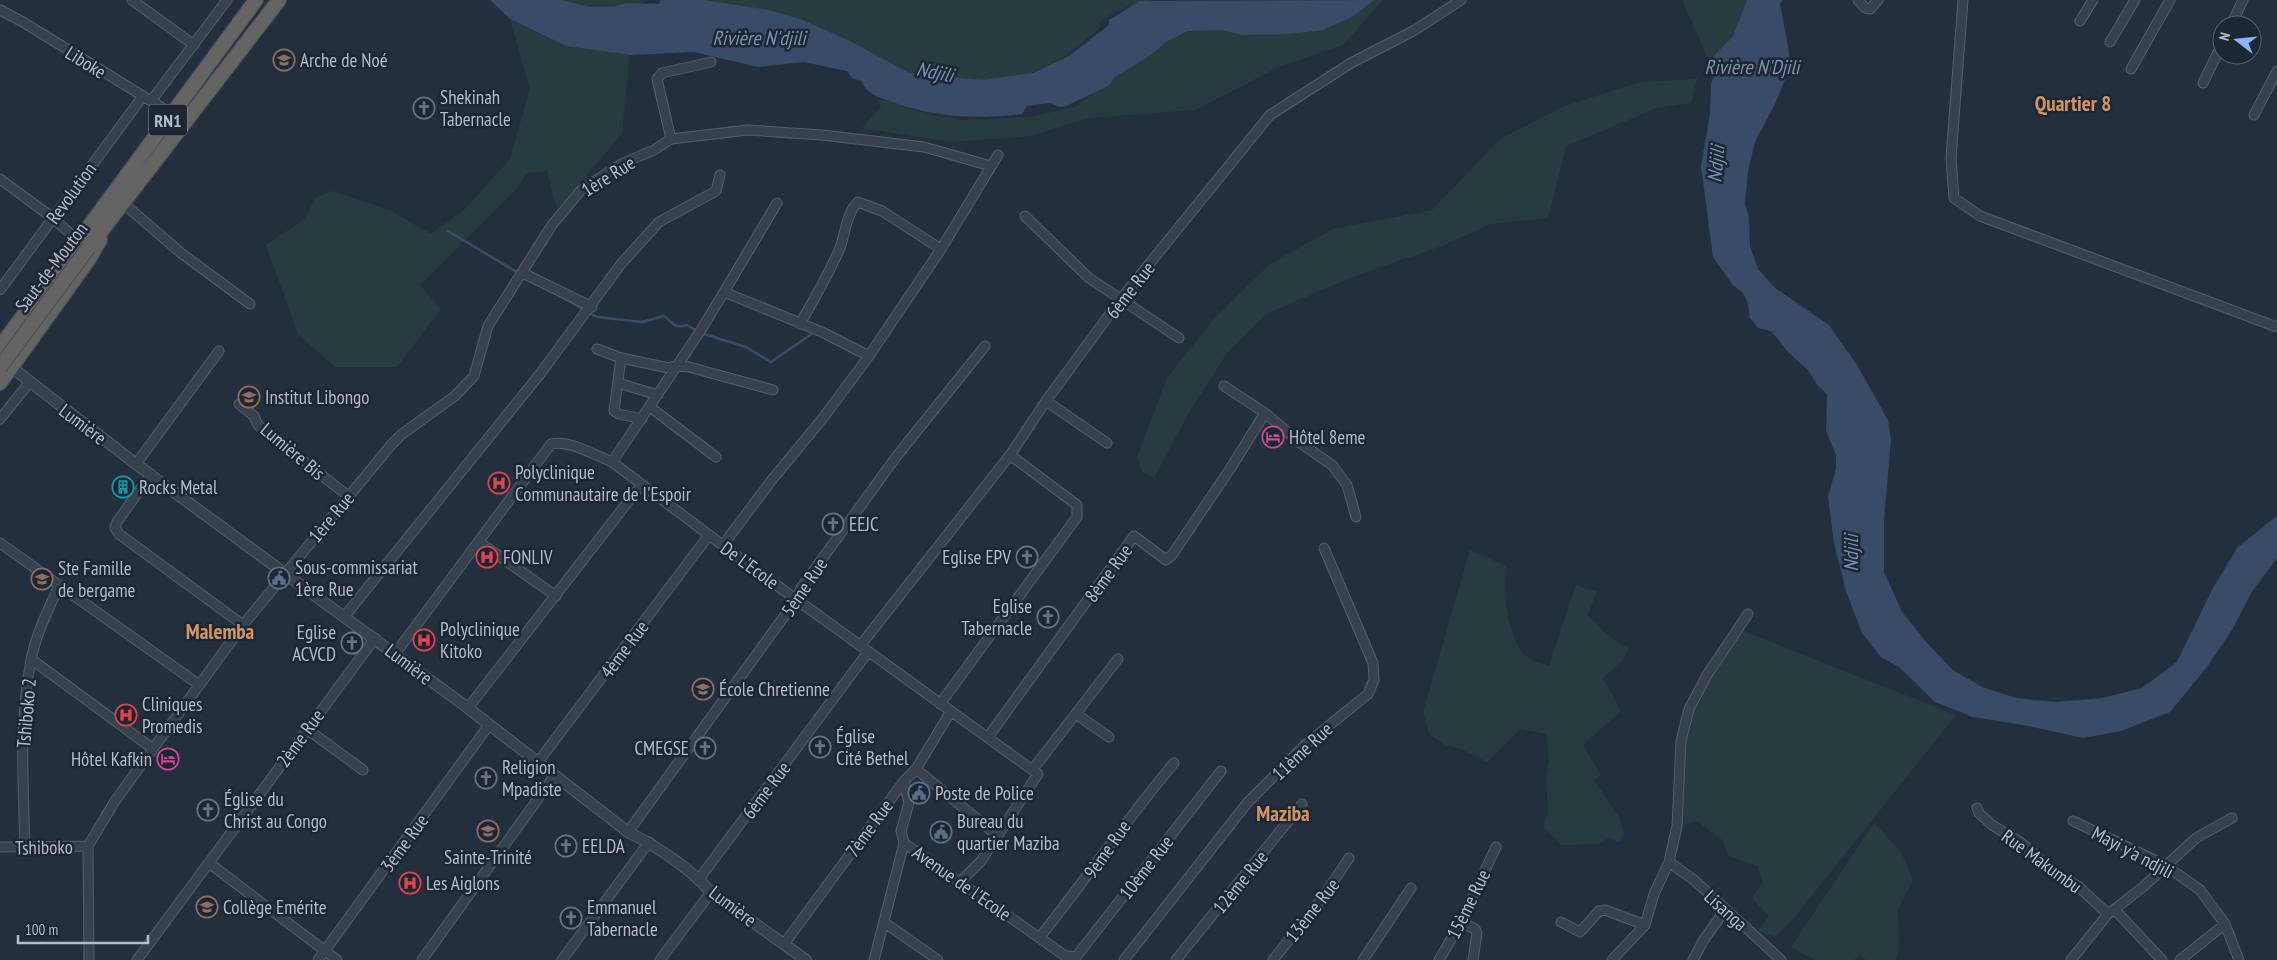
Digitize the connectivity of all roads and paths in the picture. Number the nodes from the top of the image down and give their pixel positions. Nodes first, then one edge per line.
1 (132, 0) edge
2 (227, 0) edge
3 (256, 0) edge
4 (279, 0) edge
5 (1461, 0) edge
6 (1858, 0) edge
7 (1878, 0) edge
8 (1963, 0) edge
9 (2094, 0) edge
10 (2135, 0) edge
11 (2170, 0) edge
12 (2243, 0) edge
13 (0, 10) edge
14 (2236, 15) edge
15 (2080, 21) dead end
16 (2110, 42) dead end
17 (194, 46) junction
18 (711, 62) dead end
19 (2212, 65) edge
20 (2131, 69) dead end
21 (2277, 71) edge
22 (2203, 83) dead end
23 (142, 96) junction
24 (152, 101) junction
25 (172, 114) junction
26 (2254, 115) dead end
27 (671, 139) junction
28 (998, 155) dead end
29 (991, 166) junction
30 (720, 175) dead end
31 (0, 180) edge
32 (777, 203) dead end
33 (119, 209) junction
34 (1025, 216) dead end
35 (53, 218) junction
36 (81, 241) junction
37 (941, 249) junction
38 (522, 275) junction
39 (0, 290) edge
40 (724, 292) junction
41 (1120, 300) junction
42 (250, 304) dead end
43 (592, 307) junction
44 (800, 324) junction
45 (2277, 327) edge
46 (0, 334) edge
47 (1179, 338) dead end
48 (985, 346) dead end
49 (0, 347) edge
50 (597, 349) dead end
51 (219, 351) dead end
52 (869, 356) junction
53 (0, 357) edge
54 (621, 358) junction
55 (678, 365) junction
56 (6, 368) edge
57 (0, 383) edge
58 (29, 383) junction
59 (618, 383) junction
60 (1224, 386) dead end
61 (773, 390) dead end
62 (658, 395) junction
63 (1046, 401) junction
64 (239, 404) dead end
65 (650, 407) junction
66 (1265, 412) junction
67 (0, 419) edge
68 (642, 419) junction
69 (1107, 443) dead end
70 (1010, 455) junction
71 (716, 457) dead end
72 (612, 462) junction
73 (136, 464) junction
74 (152, 474) junction
75 (640, 485) junction
76 (348, 496) junction
77 (1356, 517) dead end
78 (709, 535) junction
79 (0, 542) edge
80 (479, 542) junction
81 (723, 545) junction
82 (1324, 548) dead end
83 (284, 573) junction
84 (59, 586) junction
85 (556, 596) junction
86 (796, 600) junction
87 (1748, 614) dead end
88 (344, 617) junction
89 (243, 625) junction
90 (375, 638) junction
91 (860, 646) junction
92 (868, 652) junction
93 (395, 654) junction
94 (31, 659) junction
95 (1118, 659) dead end
96 (198, 684) junction
97 (940, 704) junction
98 (468, 708) junction
99 (951, 711) junction
100 (1076, 714) junction
101 (489, 725) junction
102 (307, 729) junction
103 (988, 737) junction
104 (1109, 737) dead end
105 (152, 748) junction
106 (538, 762) junction
107 (1174, 762) dead end
108 (916, 769) junction
109 (363, 770) dead end
110 (1221, 771) dead end
111 (1035, 772) junction
112 (555, 775) junction
113 (904, 781) junction
114 (1302, 804) dead end
115 (1977, 808) dead end
116 (2232, 818) dead end
117 (2073, 821) dead end
118 (628, 832) junction
119 (998, 836) junction
120 (649, 842) junction
121 (904, 843) junction
122 (25, 846) junction
123 (88, 846) junction
124 (0, 847) edge
125 (1496, 847) dead end
126 (1349, 858) dead end
127 (1669, 862) junction
128 (209, 863) junction
129 (2165, 866) junction
130 (699, 879) junction
131 (960, 882) junction
132 (1411, 888) dead end
133 (711, 892) junction
134 (2112, 912) junction
135 (1720, 918) dead end
136 (1461, 922) junction
137 (1561, 922) dead end
138 (885, 924) junction
139 (2224, 924) junction
140 (1644, 925) junction
141 (1040, 937) junction
142 (784, 944) junction
143 (325, 951) junction
144 (1069, 958) edge
145 (802, 959) edge
146 (89, 960) edge
147 (137, 960) edge
148 (318, 960) edge
149 (337, 960) edge
150 (422, 960) edge
151 (562, 960) edge
152 (660, 960) edge
153 (874, 960) edge
154 (938, 960) edge
155 (1124, 960) edge
156 (1176, 960) edge
157 (1273, 960) edge
158 (1363, 960) edge
159 (1439, 960) edge
160 (1473, 960) edge
161 (1612, 960) edge
162 (1693, 960) edge
163 (1781, 960) edge
164 (2071, 960) edge
165 (2162, 960) edge
166 (2180, 960) edge
167 (2239, 960) edge

1 - 17 street
2 - 17 street
3 - 25 highway, RN1
4 - 33 highway, RN1
5 - 41 street, 6ème Rue
6 - 7 street
8 - 45 street
9 - 15 street
10 - 16 street
11 - 20 street
12 - 14 street
13 - 23 street, Liboke
17 - 24 street
18 - 27 street
19 - 22 street
21 - 26 street
23 - 24 street, Liboke
23 - 35 street, Revolution
24 - 25 street, Liboke
25 - 36 highway, RN1
27 - 29 street
27 - 38 street, 1ère Rue
28 - 29 street
29 - 37 street
30 - 43 street
31 - 35 street
32 - 40 street
33 - 36 highway, Saut-de-Mouton
33 - 42 street
33 - 56 highway, RN1
34 - 41 street
35 - 36 street
35 - 39 street, Revolution
36 - 46 highway, RN1
36 - 49 highway, Saut-de-Mouton
36 - 56 highway, Saut-de-Mouton, bridge
37 - 44 street
37 - 52 street
38 - 43 street
38 - 76 street, 1ère Rue
40 - 44 street
40 - 55 street
41 - 47 street
41 - 63 street, 6ème Rue
43 - 88 street
44 - 52 street
48 - 86 street, 5ème Rue
50 - 54 street
51 - 73 street
52 - 81 street
53 - 56 street, Lumière
54 - 55 street
54 - 59 street
55 - 61 street
55 - 62 street
56 - 57 highway, RN1
56 - 58 street, Lumière
58 - 67 street
58 - 73 street, Lumière
59 - 62 street
59 - 68 street
60 - 66 street
62 - 65 street
63 - 69 street
63 - 70 street, 6ème Rue
64 - 76 street, Lumière Bis
65 - 68 street
65 - 71 street
66 - 77 street
66 - 103 street, 8ème Rue
68 - 72 street
70 - 91 street, 6ème Rue
70 - 97 street
72 - 75 street, De L'Ecole
72 - 80 street, De L'Ecole
73 - 74 street, Lumière
74 - 83 street, Lumière
74 - 89 street
75 - 78 street, De L'Ecole
75 - 85 street
76 - 83 street, 1ère Rue
78 - 81 street, De L'Ecole
78 - 106 street, 4ème Rue
79 - 84 street
80 - 85 street
80 - 93 street
81 - 86 street, De L'Ecole
82 - 155 street, 11ème Rue
83 - 88 street, Lumière
83 - 89 street, 1ère Rue
84 - 94 street, Tshiboko 2
84 - 96 street
85 - 98 street
86 - 91 street, De L'Ecole
86 - 118 street, 5ème Rue
87 - 127 street
88 - 90 street, Lumière
89 - 96 street, 1ère Rue
90 - 93 street, Lumière
90 - 102 street, 2ème Rue
91 - 92 street, De L'Ecole
92 - 97 street, De L'Ecole
92 - 130 street, 6ème Rue
93 - 98 street, Lumière
94 - 105 street
94 - 122 street, Tshiboko 2
95 - 100 street
96 - 105 street, 1ère Rue
97 - 99 street, De L'Ecole
98 - 101 street, Lumière
99 - 103 street, De L'Ecole
99 - 108 street, 7ème Rue
100 - 104 street
100 - 111 street
101 - 106 street, Lumière
101 - 143 street, 3ème Rue
102 - 109 street
102 - 128 street, 2ème Rue
103 - 111 street, De L'Ecole
105 - 123 street, 1ère Rue
106 - 112 street, Lumière
107 - 141 street, 9ème Rue
108 - 113 street, 7ème Rue
108 - 119 street
110 - 144 street, 10ème Rue
111 - 119 street
112 - 118 street, Lumière
112 - 150 street
113 - 121 street, Avenue de l'Ecole
113 - 142 street, 7ème Rue
114 - 156 street, 12ème Rue
115 - 134 street, Rue Makumbu
116 - 129 street
117 - 129 street, Mayi y'a ndjili
118 - 120 street, Lumière
119 - 131 street
120 - 130 street, Lumière
120 - 151 street
121 - 131 street, Avenue de l'Ecole
121 - 138 street
122 - 123 street, Tshiboko
122 - 124 street, Tshiboko
123 - 146 street
125 - 136 street, 15ème Rue
126 - 157 street, 13ème Rue
127 - 140 street
127 - 163 street, Lisanga
128 - 143 street
128 - 147 street, 2ème Rue
129 - 134 street
129 - 139 street, Mayi y'a ndjili
130 - 133 street, Lumière
131 - 141 street, Avenue de l'Ecole
132 - 158 street
133 - 142 street, Lumière
133 - 152 street
134 - 164 street
134 - 165 street, Rue Makumbu
135 - 162 street
136 - 159 street, 15ème Rue
136 - 160 street
137 - 140 street
138 - 153 street
138 - 154 street
139 - 166 street
139 - 167 street, Mayi y'a ndjili
140 - 161 street
141 - 144 street, Avenue de l'Ecole
142 - 145 street, Lumière
143 - 148 street, 3ème Rue
143 - 149 street

